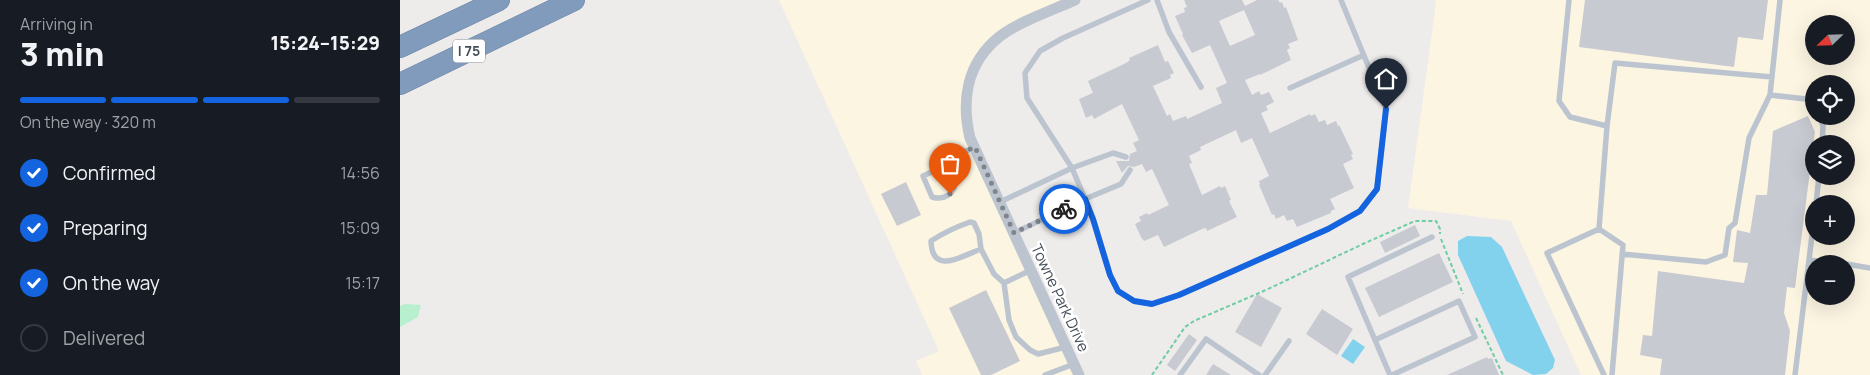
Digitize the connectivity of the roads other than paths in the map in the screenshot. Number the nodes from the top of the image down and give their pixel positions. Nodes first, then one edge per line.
1 (499, 0) edge
2 (574, 0) edge
3 (1075, 0) edge
4 (1148, 0) edge
5 (1157, 0) edge
6 (1341, 0) edge
7 (1569, 0) edge
8 (1780, 0) edge
9 (400, 47) edge
10 (1364, 55) junction
11 (1772, 77) junction
12 (400, 84) edge
13 (1201, 87) dead end
14 (1290, 88) dead end
15 (1770, 95) junction
16 (1805, 99) edge
17 (1607, 126) junction
18 (975, 147) junction
19 (1126, 157) dead end
20 (945, 166) junction
21 (1072, 168) junction
22 (1130, 170) dead end
23 (1085, 199) junction
24 (1000, 202) junction
25 (1599, 229) junction
26 (1014, 233) junction
27 (1432, 237) dead end
28 (981, 249) junction
29 (1622, 254) junction
30 (1855, 266) edge
31 (1870, 268) edge
32 (1031, 270) junction
33 (1004, 283) junction
34 (1805, 293) edge
35 (1375, 340) junction
36 (1288, 341) dead end
37 (1066, 347) junction
38 (1074, 364) junction
39 (1045, 375) edge
40 (1080, 375) edge
41 (1180, 375) edge
42 (1259, 375) edge
43 (1265, 375) edge
44 (1391, 375) edge
45 (1604, 375) edge
46 (1612, 375) edge
47 (1795, 375) edge

1 - 9 highway, I 75
2 - 12 highway, I 75
3 - 18 street, Towne Park Drive
4 - 21 lane
5 - 13 lane
6 - 10 lane
7 - 17 lane
8 - 11 lane
10 - 14 lane
10 - 23 lane
11 - 15 lane
11 - 17 lane
15 - 16 lane
15 - 29 lane
17 - 25 lane
18 - 20 lane
18 - 24 street, Towne Park Drive
19 - 21 lane
20 - 20 lane
21 - 23 lane
21 - 24 lane
22 - 23 lane
23 - 26 lane
24 - 26 street, Towne Park Drive
25 - 29 lane
25 - 45 lane
26 - 32 street, Towne Park Drive
27 - 35 lane
28 - 28 lane
28 - 33 lane
29 - 46 lane
30 - 31 lane
32 - 33 lane
32 - 37 street, Towne Park Drive
33 - 37 lane
34 - 47 lane
35 - 44 lane
35 - 44 lane
36 - 43 lane
37 - 38 street, Towne Park Drive
38 - 39 lane
38 - 40 street, Towne Park Drive
41 - 42 lane

